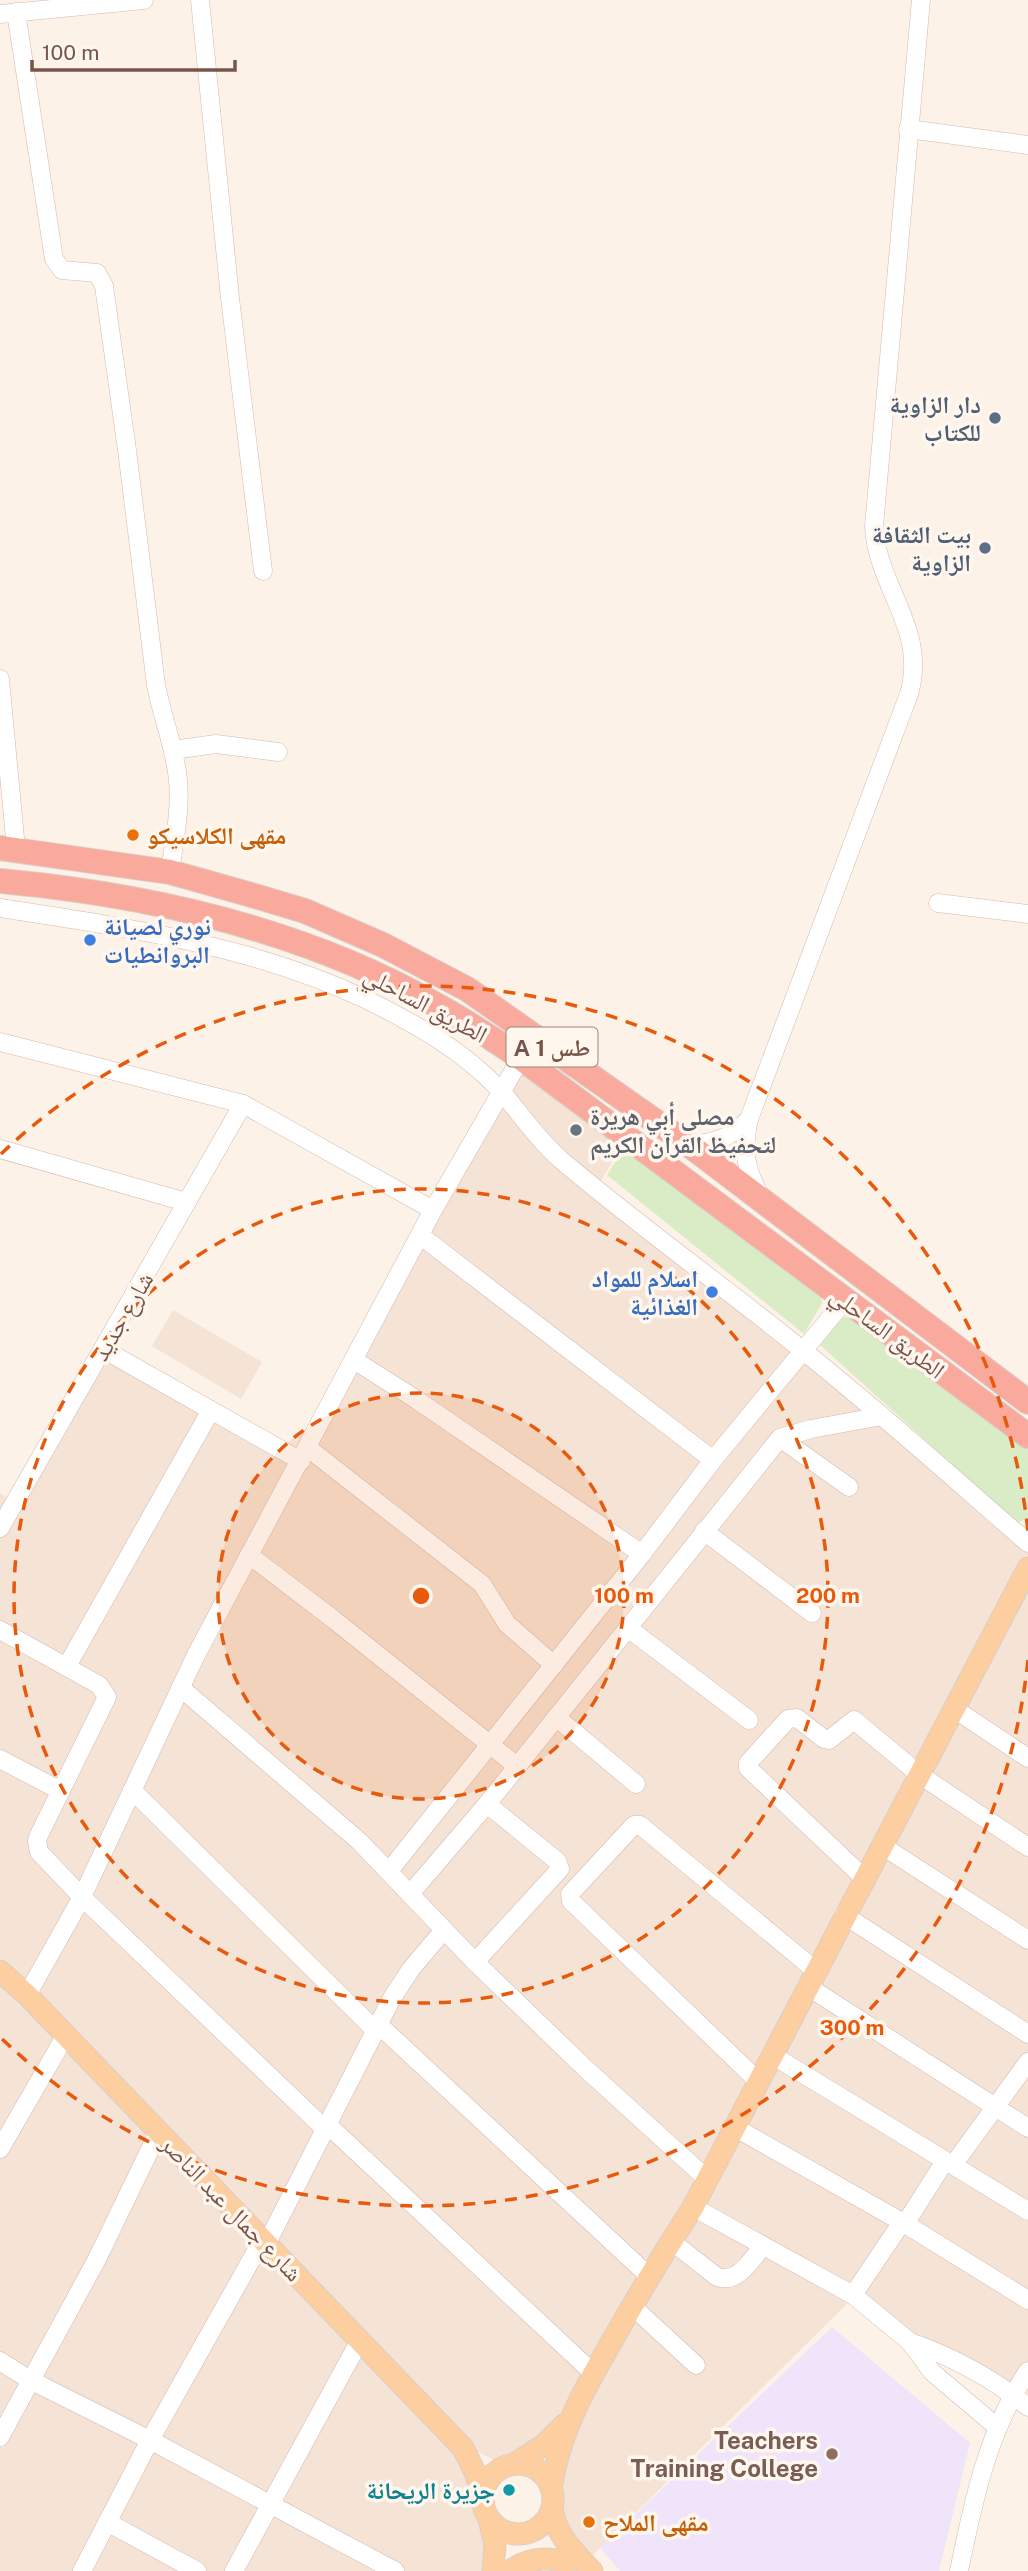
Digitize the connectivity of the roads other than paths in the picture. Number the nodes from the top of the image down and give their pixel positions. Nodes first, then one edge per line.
1 (144, 0) edge
2 (200, 0) edge
3 (921, 0) edge
4 (8, 13) edge
5 (908, 129) junction
6 (1028, 145) edge
7 (263, 571) dead end
8 (0, 679) edge
9 (173, 750) junction
10 (278, 752) dead end
11 (8, 849) edge
12 (170, 872) junction
13 (0, 881) edge
14 (938, 903) dead end
15 (0, 908) edge
16 (1028, 914) edge
17 (0, 1042) edge
18 (521, 1058) junction
19 (501, 1091) junction
20 (243, 1104) junction
21 (749, 1119) junction
22 (690, 1145) junction
23 (0, 1149) edge
24 (760, 1197) junction
25 (186, 1202) junction
26 (433, 1210) junction
27 (421, 1236) junction
28 (845, 1300) junction
29 (103, 1349) junction
30 (803, 1350) junction
31 (354, 1360) junction
32 (988, 1372) junction
33 (1028, 1386) edge
34 (1028, 1402) edge
35 (211, 1410) junction
36 (881, 1416) junction
37 (1028, 1436) edge
38 (780, 1438) junction
39 (304, 1454) junction
40 (713, 1460) junction
41 (849, 1487) dead end
42 (0, 1528) edge
43 (704, 1531) junction
44 (1028, 1543) edge
45 (642, 1554) junction
46 (249, 1555) junction
47 (1028, 1568) edge
48 (812, 1613) dead end
49 (628, 1628) junction
50 (0, 1630) edge
51 (554, 1665) junction
52 (67, 1666) junction
53 (181, 1688) junction
54 (953, 1708) junction
55 (555, 1717) junction
56 (748, 1720) dead end
57 (489, 1745) junction
58 (1028, 1758) edge
59 (0, 1759) edge
60 (517, 1766) junction
61 (920, 1775) junction
62 (636, 1784) dead end
63 (132, 1790) junction
64 (61, 1791) junction
65 (487, 1804) junction
66 (881, 1845) junction
67 (1028, 1847) edge
68 (389, 1871) junction
69 (864, 1878) junction
70 (411, 1894) junction
71 (82, 1897) junction
72 (844, 1915) junction
73 (444, 1930) junction
74 (1028, 1940) edge
75 (475, 1962) junction
76 (0, 1971) edge
77 (811, 1978) junction
78 (27, 1995) junction
79 (378, 2028) junction
80 (1028, 2034) edge
81 (66, 2035) junction
82 (772, 2055) junction
83 (1028, 2062) edge
84 (758, 2081) junction
85 (995, 2108) junction
86 (327, 2127) junction
87 (734, 2127) junction
88 (1028, 2128) edge
89 (159, 2131) junction
90 (0, 2148) edge
91 (949, 2163) junction
92 (707, 2179) junction
93 (693, 2207) junction
94 (1028, 2211) edge
95 (903, 2223) junction
96 (265, 2241) junction
97 (671, 2241) junction
98 (763, 2246) junction
99 (650, 2277) junction
100 (853, 2295) junction
101 (1028, 2300) edge
102 (632, 2305) junction
103 (359, 2342) junction
104 (910, 2342) junction
105 (0, 2361) edge
106 (695, 2365) dead end
107 (1028, 2371) edge
108 (593, 2374) junction
109 (30, 2380) junction
110 (1013, 2394) junction
111 (1028, 2407) edge
112 (569, 2420) junction
113 (997, 2427) junction
114 (0, 2437) edge
115 (150, 2440) junction
116 (463, 2448) junction
117 (510, 2465) junction
118 (551, 2498) junction
119 (270, 2505) junction
120 (486, 2509) junction
121 (107, 2522) junction
122 (531, 2531) junction
123 (571, 2567) edge
124 (82, 2571) edge
125 (197, 2571) edge
126 (234, 2571) edge
127 (396, 2571) edge
128 (493, 2571) edge
129 (509, 2571) edge
130 (592, 2571) edge
131 (959, 2571) edge

1 - 4 street
2 - 7 street
3 - 5 street
4 - 9 street
5 - 6 street
5 - 21 street
8 - 11 street
9 - 10 street
9 - 12 street
11 - 12 highway, الطريق الساحلي / A 1 طس
12 - 22 highway, الطريق الساحلي / A 1 طس
13 - 18 highway, الطريق الساحلي / A 1 طس
14 - 16 street
15 - 19 street
17 - 20 street
18 - 19 street
18 - 28 highway, الطريق الساحلي / A 1 طس
19 - 26 street
19 - 30 street
20 - 25 street, شارع جديد
20 - 26 street
21 - 22 street
21 - 24 street
22 - 24 highway, الطريق الساحلي / A 1 طس
23 - 25 street
24 - 32 highway, الطريق الساحلي / A 1 طس
25 - 29 street, شارع جديد
26 - 27 street
27 - 31 street
27 - 40 street
28 - 30 street
28 - 37 highway, الطريق الساحلي / A 1 طس
29 - 35 street
29 - 42 street, شارع جديد
30 - 36 street
30 - 40 street
31 - 39 street
31 - 45 street
32 - 33 highway
32 - 34 highway, الطريق الساحلي / A 1 طس
35 - 39 street
35 - 52 street
36 - 38 street
36 - 44 street
38 - 41 street
38 - 43 street
39 - 46 street
39 - 51 street
40 - 45 street
43 - 48 street
43 - 49 street
45 - 51 street
46 - 53 street
46 - 57 street
47 - 54 main road
49 - 55 street
49 - 56 street
50 - 52 street
51 - 57 street
52 - 64 street
53 - 63 street
53 - 68 street
54 - 58 street
54 - 61 main road
55 - 60 street
55 - 62 street
57 - 60 street
57 - 68 street
59 - 64 street
60 - 65 street
61 - 66 main road
61 - 67 street
61 - 69 street
63 - 71 street
63 - 79 street
64 - 71 street
65 - 70 street
65 - 75 street
66 - 69 main road
66 - 74 street
68 - 70 street
69 - 72 main road
70 - 73 street
71 - 78 street
71 - 86 street
72 - 77 main road
72 - 80 street
73 - 75 street
73 - 79 street
75 - 92 street
76 - 78 main road, شارع جمال عبد الناصر
77 - 82 main road
77 - 84 street
77 - 85 street
78 - 81 main road, شارع جمال عبد الناصر
79 - 86 street
79 - 99 street
81 - 89 main road, شارع جمال عبد الناصر
81 - 90 street
82 - 84 main road
82 - 91 street
83 - 85 street
84 - 87 main road
85 - 88 street
85 - 91 street
86 - 96 street
86 - 108 street
87 - 92 main road
87 - 95 street
89 - 96 main road, شارع جمال عبد الناصر
89 - 109 street
91 - 94 street
91 - 95 street
92 - 93 main road
93 - 97 main road
93 - 98 street
95 - 100 street
95 - 101 street
96 - 103 main road, شارع جمال عبد الناصر
96 - 115 street
97 - 98 street
97 - 99 main road
98 - 100 street
99 - 102 main road
100 - 104 street
102 - 106 street
102 - 108 main road
103 - 116 main road, شارع جمال عبد الناصر
103 - 119 street
104 - 110 street
104 - 113 street
105 - 109 street
107 - 110 street
108 - 112 main road
109 - 114 street
109 - 115 street
110 - 111 street
110 - 113 street
112 - 117 main road
112 - 118 main road
113 - 131 street
115 - 119 street
115 - 121 street
116 - 117 main road, شارع جمال عبد الناصر
116 - 120 main road, شارع جمال عبد الناصر
117 - 118 main road
117 - 120 main road
118 - 122 main road
118 - 130 main road
119 - 126 street
119 - 127 street
120 - 122 main road
120 - 128 main road, شارع جمال عبد الناصر
121 - 124 street
121 - 125 street
122 - 123 main road
122 - 129 main road
123 - 129 main road

